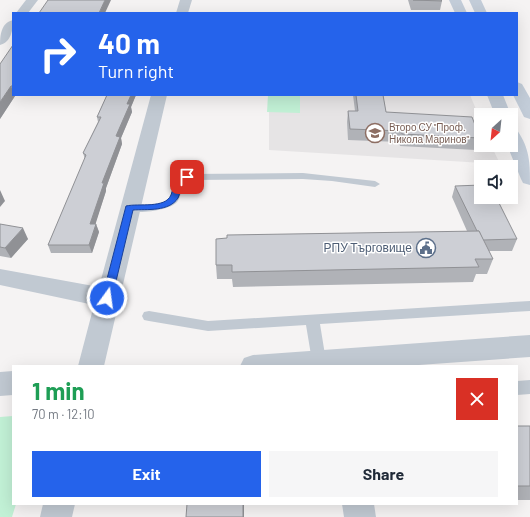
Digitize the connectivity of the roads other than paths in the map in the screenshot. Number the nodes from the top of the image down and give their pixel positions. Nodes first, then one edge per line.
1 (29, 0) edge
2 (186, 0) edge
3 (455, 0) edge
4 (475, 0) edge
5 (23, 12) edge
6 (182, 12) edge
7 (461, 12) edge
8 (481, 12) edge
9 (12, 26) edge
10 (2, 48) edge
11 (518, 89) edge
12 (159, 96) edge
13 (495, 96) edge
14 (500, 108) edge
15 (530, 114) edge
16 (518, 151) edge
17 (530, 179) edge
18 (375, 184) dead end
19 (129, 208) junction
20 (0, 277) edge
21 (107, 298) junction
22 (530, 306) edge
23 (149, 316) dead end
24 (312, 319) junction
25 (530, 346) edge
26 (334, 362) edge
27 (90, 365) edge
28 (273, 365) edge
29 (12, 383) edge
30 (0, 384) edge
31 (530, 387) edge
32 (518, 388) edge
33 (59, 505) edge
34 (358, 505) edge
35 (56, 517) edge
36 (360, 517) edge

1 - 5 street
2 - 6 street
3 - 7 street
4 - 8 street
9 - 10 street
11 - 15 street
12 - 19 street
13 - 14 street
16 - 17 street
18 - 19 lane
19 - 21 street
20 - 21 street
21 - 27 street
22 - 24 lane
23 - 24 lane
24 - 26 lane
25 - 26 street
26 - 28 street
29 - 30 street
31 - 32 lane
33 - 35 street
34 - 36 street

